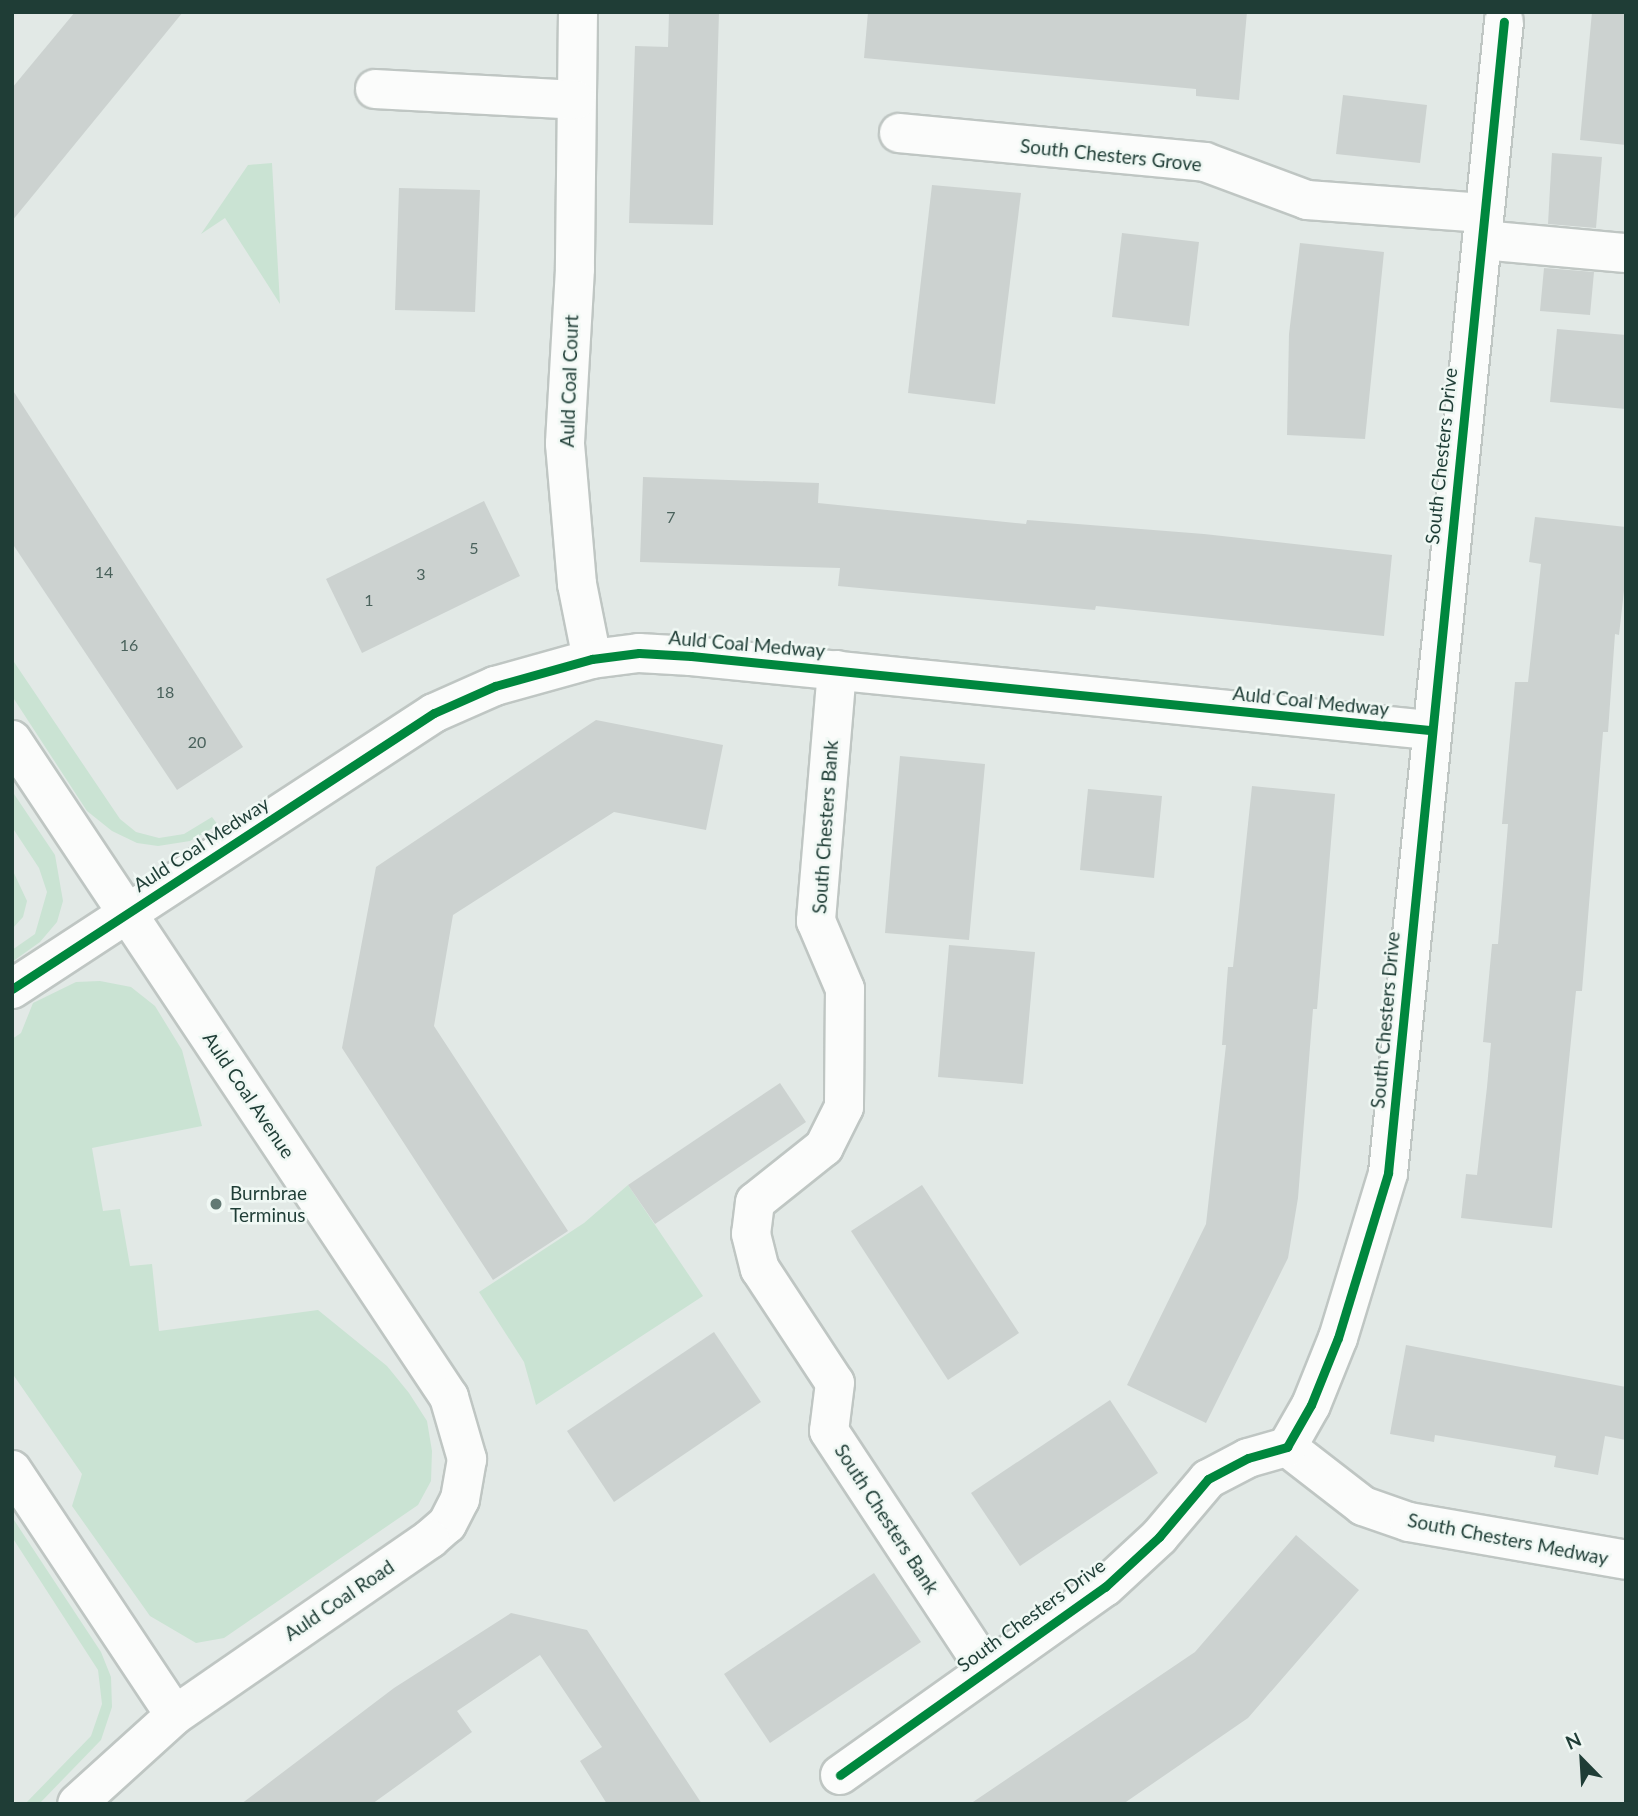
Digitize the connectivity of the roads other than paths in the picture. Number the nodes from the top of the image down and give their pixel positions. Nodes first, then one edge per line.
1 (578, 12) edge
2 (1504, 22) dead end
3 (375, 89) dead end
4 (576, 100) junction
5 (899, 133) dead end
6 (1483, 226) junction
7 (1626, 253) edge
8 (592, 659) junction
9 (837, 670) junction
10 (1429, 730) junction
11 (12, 740) edge
12 (128, 913) junction
13 (12, 989) edge
14 (1287, 1447) junction
15 (467, 1459) joint
16 (12, 1470) edge
17 (1626, 1560) edge
18 (986, 1669) junction
19 (175, 1715) junction
20 (840, 1775) dead end
21 (77, 1804) edge

1 - 4 street, Auld Coal Court
2 - 6 street, South Chesters Drive
3 - 4 street
4 - 8 street, Auld Coal Court
5 - 6 street, South Chesters Grove
6 - 7 street, South Chesters Grove
6 - 10 street, South Chesters Drive
8 - 9 street, Auld Coal Medway
8 - 12 street, Auld Coal Medway
9 - 10 street, Auld Coal Medway
9 - 18 street, South Chesters Bank
10 - 14 street, South Chesters Drive
11 - 12 street, Auld Coal Avenue
12 - 13 street
12 - 15 street, Auld Coal Avenue
14 - 17 street, South Chesters Medway
14 - 18 street, South Chesters Drive
15 - 19 street, Auld Coal Road
16 - 19 street
18 - 20 street, South Chesters Drive
19 - 21 street, Auld Coal Road

